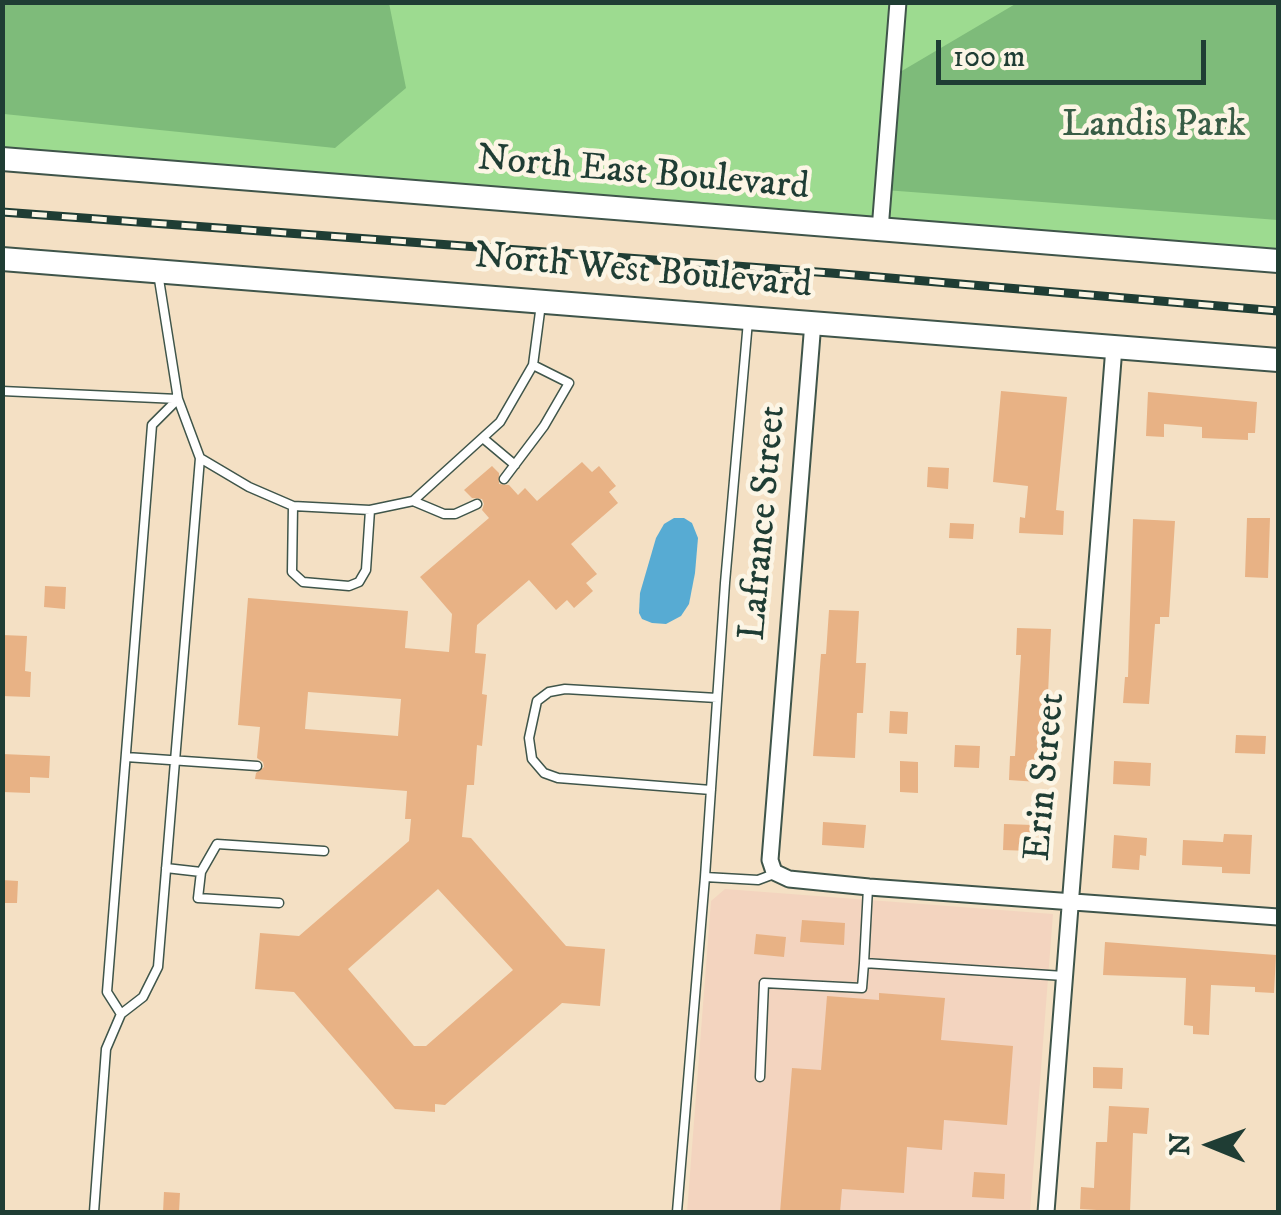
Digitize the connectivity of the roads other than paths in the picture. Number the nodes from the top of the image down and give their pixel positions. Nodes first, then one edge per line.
1 (898, 2) edge
2 (2, 159) edge
3 (880, 230) junction
4 (2, 259) edge
5 (1278, 261) edge
6 (158, 271) junction
7 (542, 299) junction
8 (748, 316) junction
9 (813, 322) junction
10 (1114, 347) junction
11 (1278, 360) edge
12 (533, 365) junction
13 (2, 391) edge
14 (178, 399) junction
15 (484, 439) junction
16 (200, 458) junction
17 (515, 465) junction
18 (504, 479) dead end
19 (413, 501) junction
20 (477, 504) dead end
21 (293, 506) junction
22 (370, 510) junction
23 (717, 698) junction
24 (126, 757) junction
25 (175, 761) junction
26 (256, 766) dead end
27 (712, 790) junction
28 (324, 851) dead end
29 (166, 868) junction
30 (201, 872) junction
31 (776, 874) junction
32 (705, 877) junction
33 (868, 887) junction
34 (1070, 901) junction
35 (280, 904) dead end
36 (1278, 918) edge
37 (864, 963) junction
38 (1064, 976) junction
39 (120, 1014) junction
40 (760, 1077) dead end
41 (94, 1212) edge
42 (677, 1212) edge
43 (1046, 1212) edge

1 - 3 street
2 - 3 main road, North East Boulevard
3 - 5 main road, North East Boulevard
4 - 6 main road, North West Boulevard
6 - 7 main road, North West Boulevard
6 - 14 lane
7 - 8 main road, North West Boulevard
7 - 12 lane
8 - 9 main road, North West Boulevard
8 - 23 lane
9 - 10 main road, North West Boulevard
9 - 31 street, Lafrance Street
10 - 11 main road, North West Boulevard
10 - 34 street, Erin Street
12 - 15 lane
12 - 17 lane
13 - 14 lane
14 - 16 lane
14 - 24 lane
15 - 17 lane
15 - 19 lane
16 - 21 lane
16 - 25 lane
17 - 18 lane
19 - 20 lane
19 - 22 lane
21 - 22 lane
21 - 22 lane
23 - 27 lane
23 - 27 lane
24 - 25 lane
24 - 39 lane
25 - 26 lane
25 - 29 lane
27 - 32 lane
28 - 30 lane
29 - 30 lane
29 - 39 lane
30 - 35 lane
31 - 32 lane
31 - 33 street
32 - 42 lane
33 - 34 street
33 - 37 lane
34 - 36 street
34 - 38 street, Erin Street
37 - 38 lane
37 - 40 lane
38 - 43 street, Erin Street
39 - 41 lane

